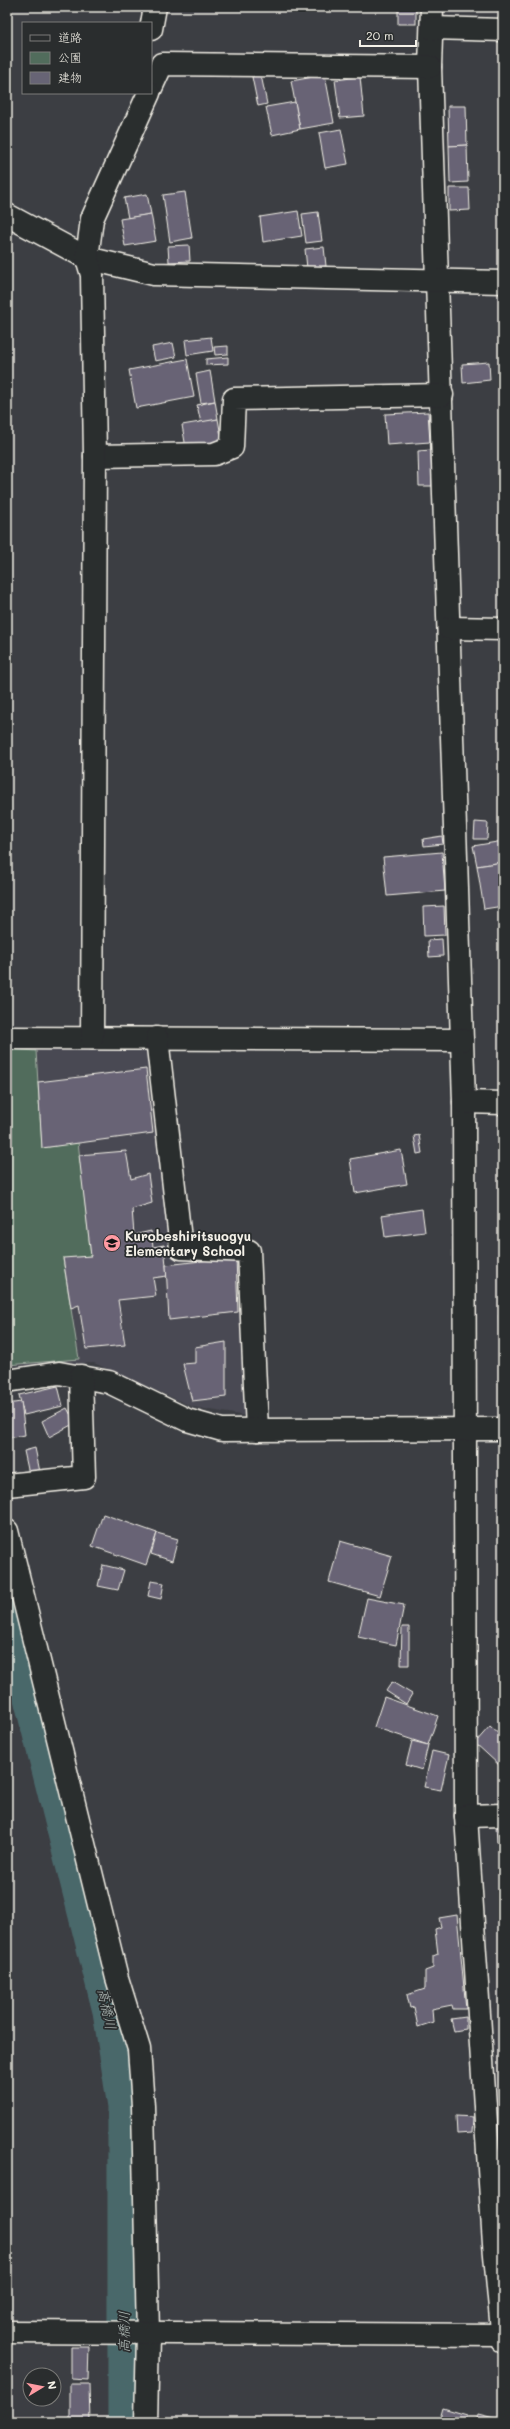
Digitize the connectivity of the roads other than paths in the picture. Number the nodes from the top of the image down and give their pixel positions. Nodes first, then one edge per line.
1 (155, 7) edge
2 (432, 7) edge
3 (152, 24) edge
4 (432, 28) junction
5 (503, 30) edge
6 (156, 60) edge
7 (430, 67) junction
8 (152, 82) edge
9 (149, 94) edge
10 (7, 215) edge
11 (87, 258) junction
12 (438, 282) junction
13 (503, 282) edge
14 (442, 395) junction
15 (95, 456) junction
16 (449, 628) junction
17 (503, 629) edge
18 (7, 1038) edge
19 (92, 1038) junction
20 (157, 1038) junction
21 (462, 1040) junction
22 (464, 1102) junction
23 (503, 1103) edge
24 (81, 1376) junction
25 (7, 1381) edge
26 (464, 1429) junction
27 (503, 1429) edge
28 (257, 1430) junction
29 (7, 1485) edge
30 (7, 1531) edge
31 (503, 1815) edge
32 (466, 1816) junction
33 (499, 2243) edge
34 (7, 2332) edge
35 (148, 2334) junction
36 (502, 2338) edge
37 (146, 2422) edge

1 - 3 street
2 - 4 street
4 - 5 street
4 - 7 street
6 - 7 street
6 - 8 street
7 - 12 street
9 - 11 street
10 - 11 street
11 - 12 street
11 - 15 street
12 - 13 street
12 - 14 street
14 - 15 street
14 - 16 street
15 - 19 street
16 - 17 street
16 - 21 street
18 - 19 street
19 - 20 street
20 - 21 street
20 - 28 street
21 - 22 street
22 - 23 street
22 - 26 street
24 - 25 street
24 - 28 street
24 - 29 street
26 - 27 street
26 - 28 street
26 - 32 street
30 - 35 street
31 - 32 street
32 - 33 street
33 - 36 street
34 - 35 street
35 - 36 street
35 - 37 street

